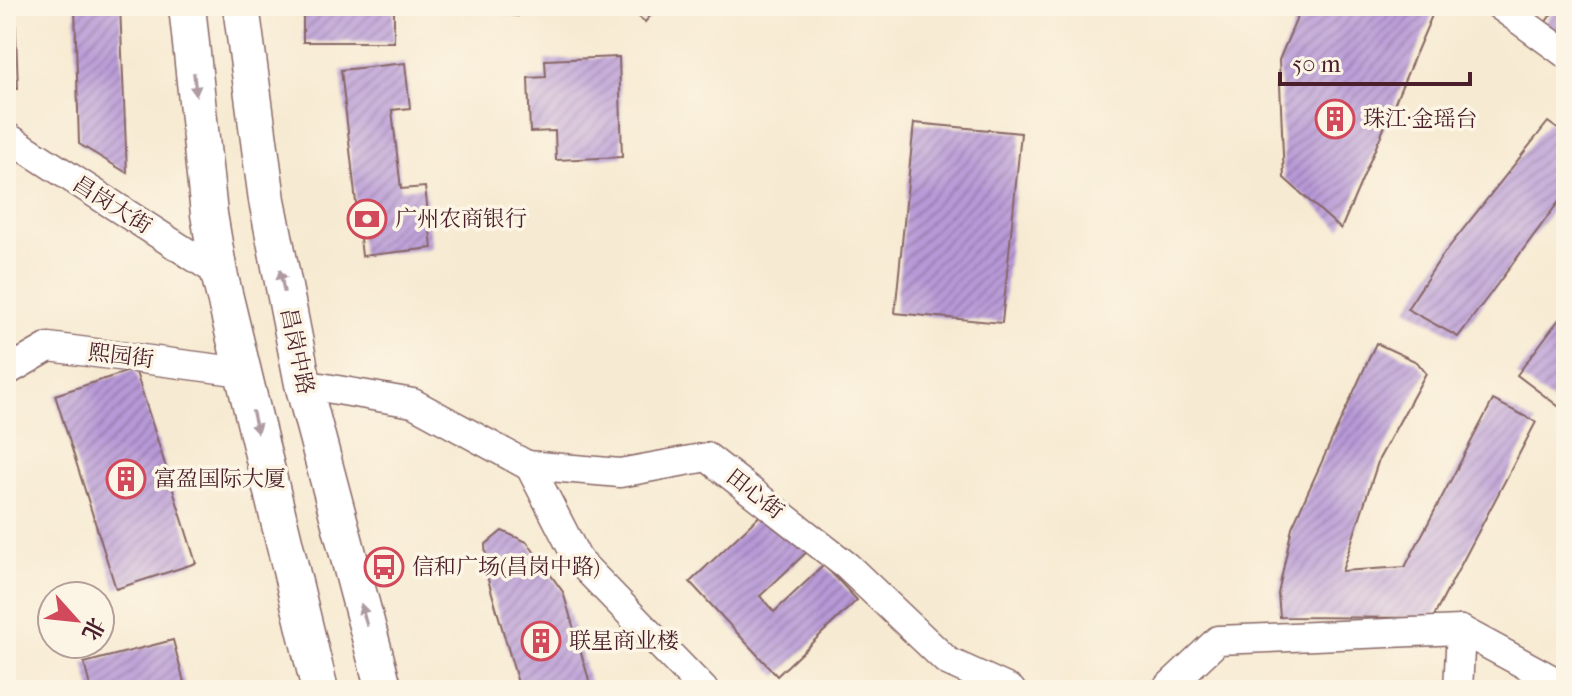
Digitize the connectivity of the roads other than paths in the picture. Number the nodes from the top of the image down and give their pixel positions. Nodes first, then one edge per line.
1 (187, 6) edge
2 (241, 6) edge
3 (1500, 6) edge
4 (1566, 54) edge
5 (6, 136) edge
6 (219, 273) junction
7 (6, 372) edge
8 (243, 372) junction
9 (303, 384) junction
10 (529, 465) junction
11 (1461, 630) junction
12 (947, 661) junction
13 (1566, 687) edge
14 (320, 690) edge
15 (384, 690) edge
16 (704, 690) edge
17 (965, 690) edge
18 (1011, 690) edge
19 (1165, 690) edge
20 (1458, 690) edge

1 -> 6 main road
9 -> 2 main road, 昌岗中路
3 - 4 street
5 - 6 street, 昌岗大街
6 - 8 main road
7 - 8 street, 熙园街
8 -> 14 main road
9 - 10 street, 田心街
15 -> 9 main road, 昌岗中路
10 - 12 street, 田心街
10 - 16 street
11 - 13 street
11 - 19 street
11 - 20 street
12 - 17 street
12 - 18 street, 田心街

